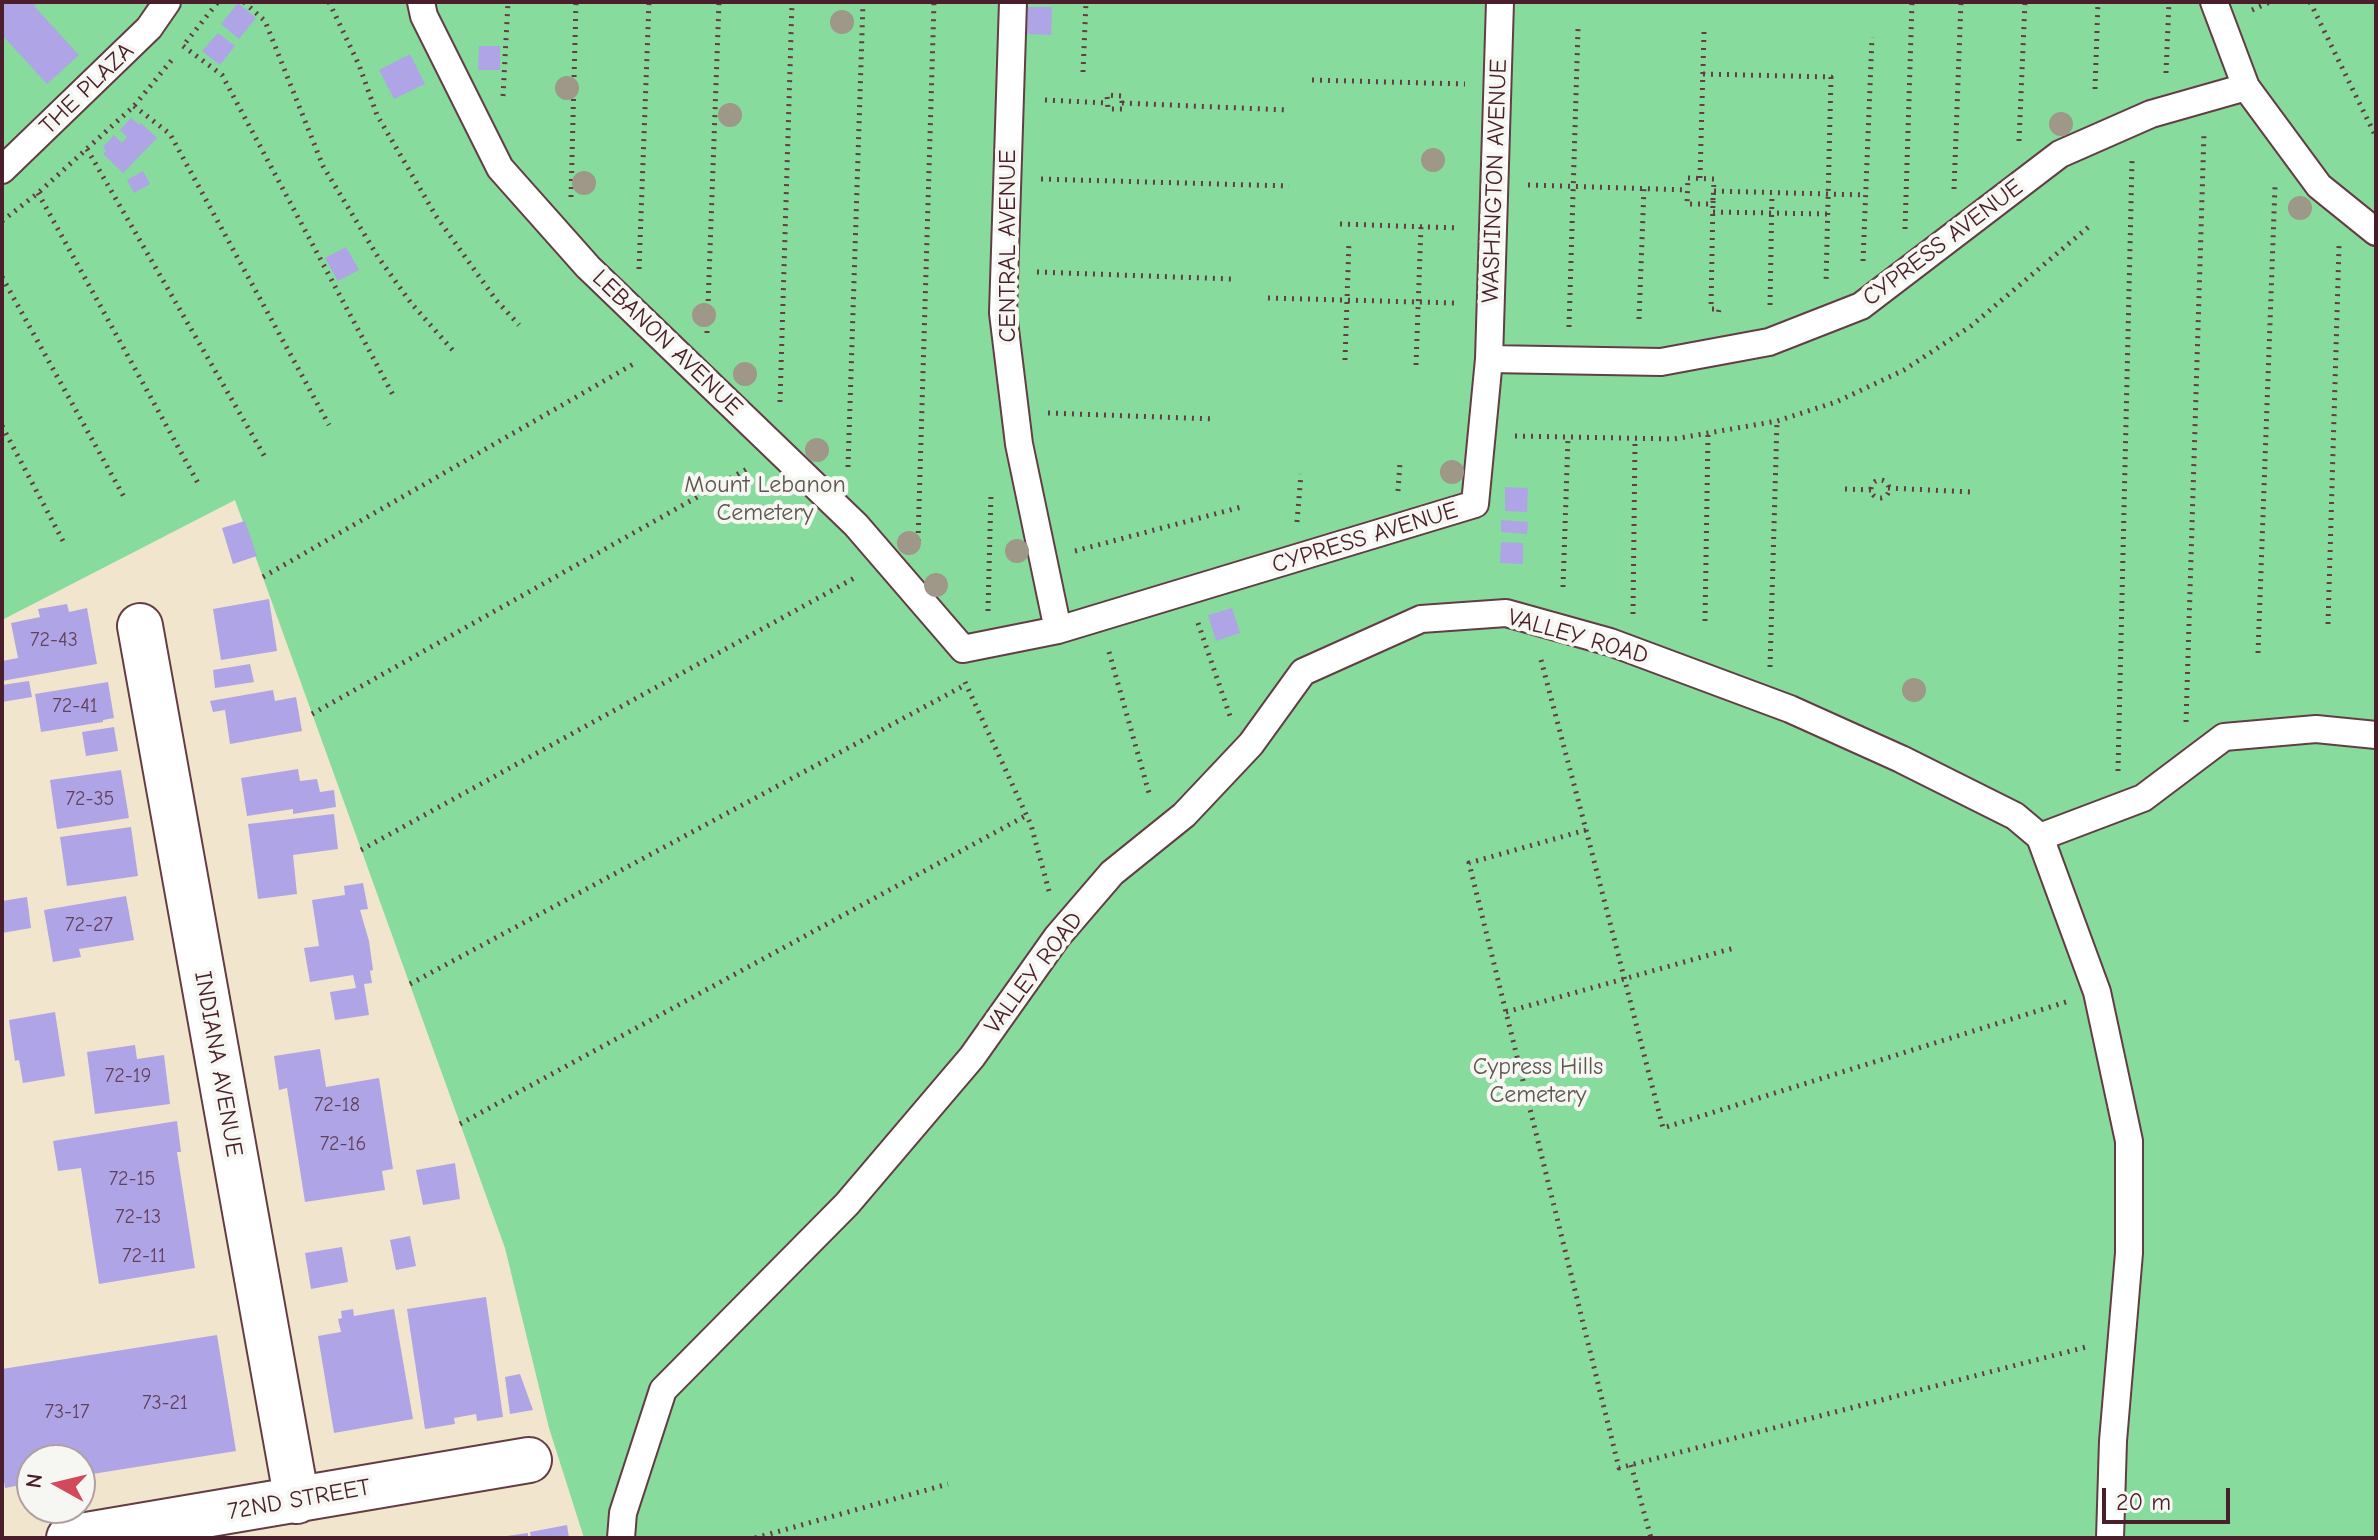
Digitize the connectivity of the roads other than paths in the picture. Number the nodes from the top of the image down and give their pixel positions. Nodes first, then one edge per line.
1 (167, 2) edge
2 (421, 2) edge
3 (1013, 2) edge
4 (1500, 2) edge
5 (2214, 2) edge
6 (2246, 87) junction
7 (2, 170) edge
8 (2376, 232) edge
9 (1489, 359) junction
10 (140, 626) dead end
11 (1058, 630) junction
12 (963, 649) joint
13 (2376, 735) edge
14 (2040, 837) junction
15 (529, 1460) dead end
16 (297, 1501) junction
17 (69, 1538) edge
18 (621, 1538) edge
19 (2110, 1538) edge

1 - 7 lane, THE PLAZA
2 - 12 lane, LEBANON AVENUE
3 - 11 lane, CENTRAL AVENUE
4 - 9 lane, WASHINGTON AVENUE
5 - 6 lane
6 - 8 lane
6 - 9 lane, CYPRESS AVENUE
9 - 11 lane, CYPRESS AVENUE
10 - 16 street, INDIANA AVENUE
11 - 12 lane, CYPRESS AVENUE
13 - 14 lane
14 - 18 lane, VALLEY ROAD
14 - 19 lane
15 - 16 street, 72ND STREET
16 - 17 street, 72ND STREET

